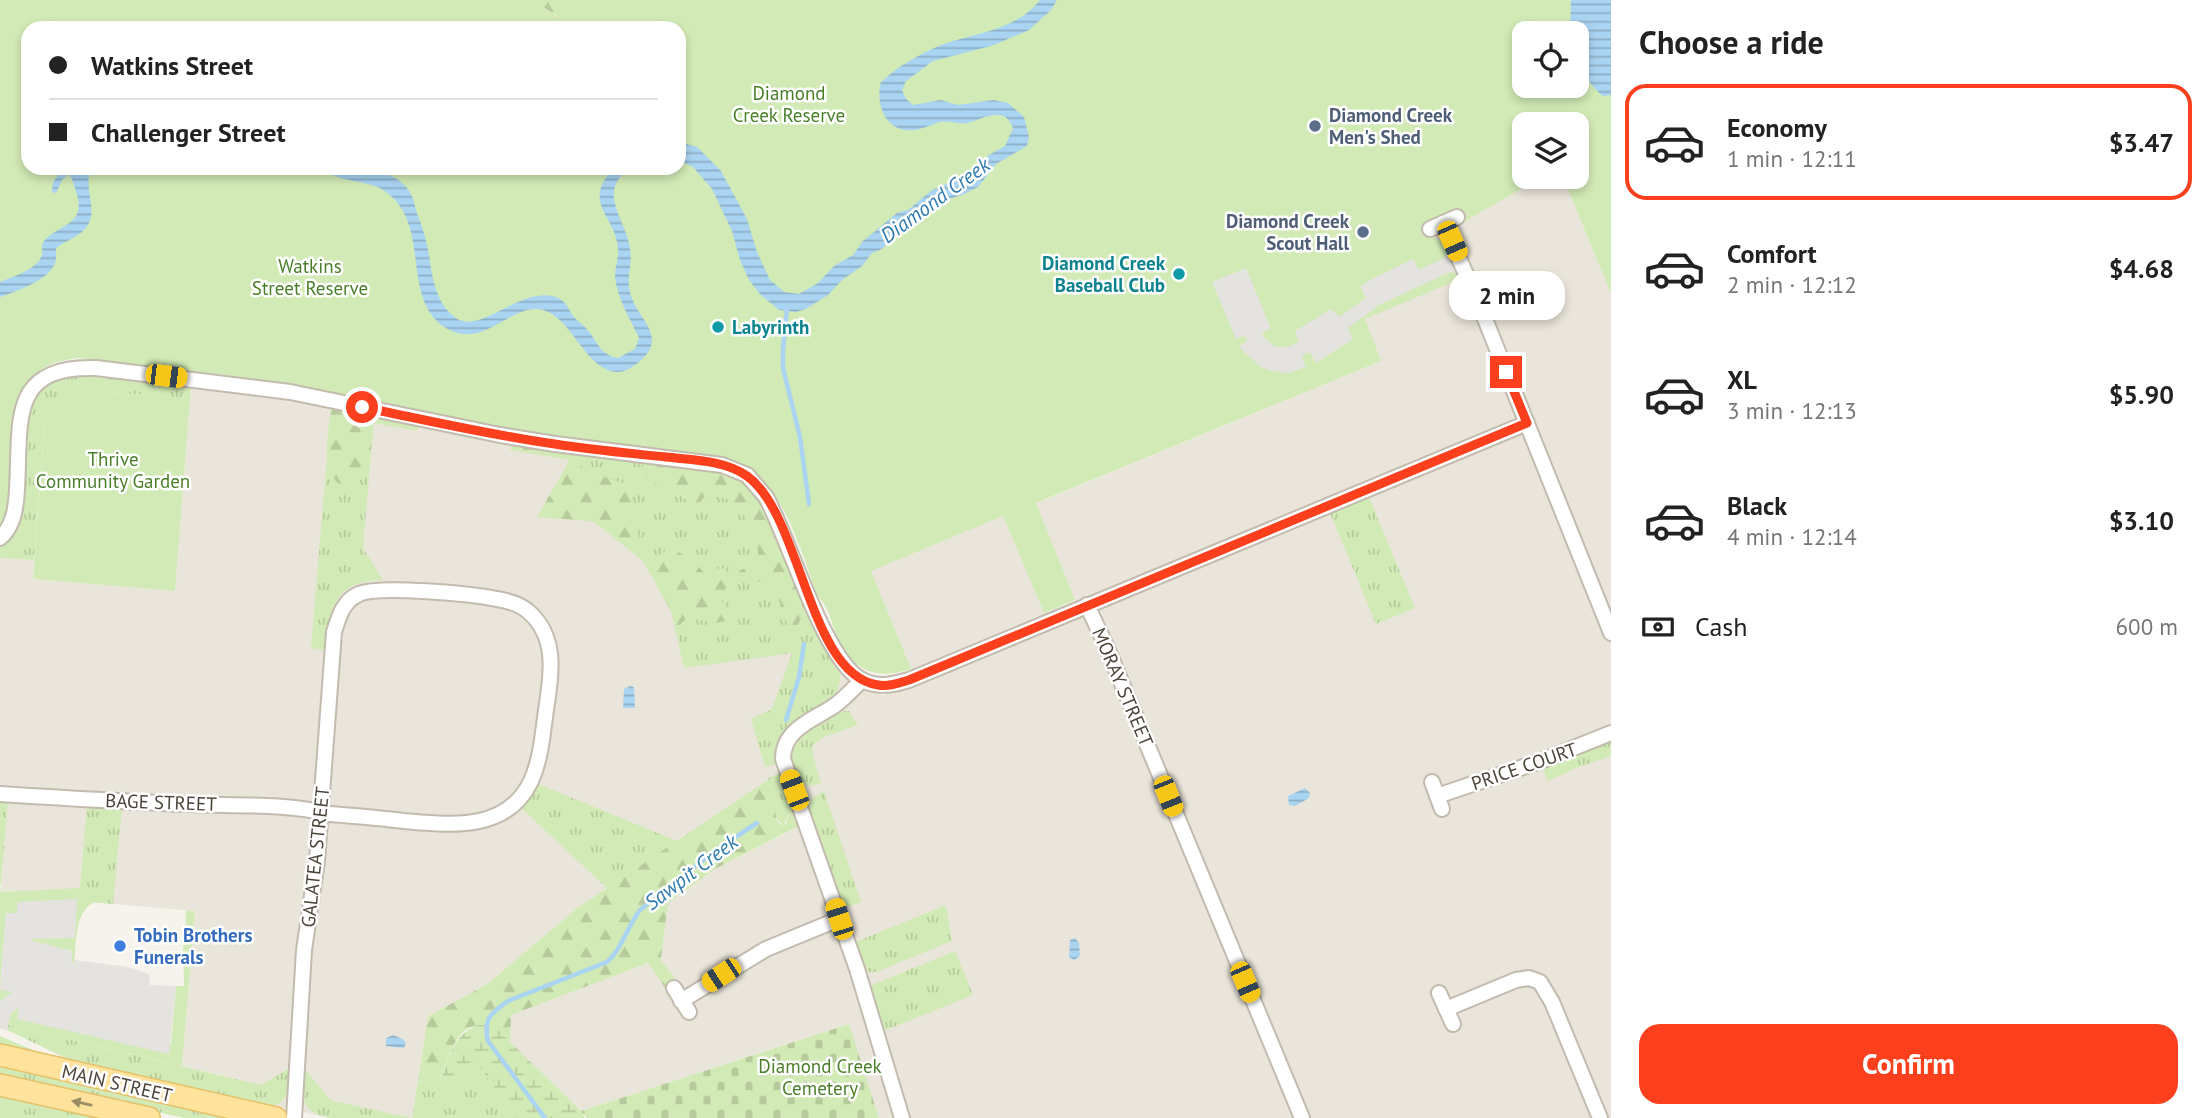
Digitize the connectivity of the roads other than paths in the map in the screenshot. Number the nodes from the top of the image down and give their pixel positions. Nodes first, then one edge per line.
1 (1443, 223) dead end
2 (1527, 423) junction
3 (0, 538) edge
4 (349, 600) joint
5 (1087, 605) junction
6 (1611, 633) edge
7 (862, 680) junction
8 (1611, 733) edge
9 (0, 794) edge
10 (1437, 796) dead end
11 (321, 812) junction
12 (839, 919) junction
13 (1439, 993) dead end
14 (681, 1000) dead end
15 (1446, 1009) junction
16 (1453, 1024) dead end
17 (0, 1055) edge
18 (0, 1085) edge
19 (149, 1118) edge
20 (276, 1118) edge
21 (294, 1118) edge
22 (902, 1118) edge
23 (1302, 1118) edge
24 (1600, 1118) edge

1 - 2 street
2 - 5 street
2 - 6 street
3 - 7 street
4 - 11 street, GALATEA STREET
4 - 11 street, BAGE STREET
5 - 7 street
5 - 23 street, MORAY STREET
7 - 12 street
8 - 10 street, PRICE COURT
9 - 11 street, BAGE STREET
11 - 21 street, GALATEA STREET
12 - 14 street
12 - 22 street
13 - 15 street
15 - 16 street
15 - 24 street
17 - 20 main road, MAIN STREET
19 -> 18 main road, MAIN STREET

